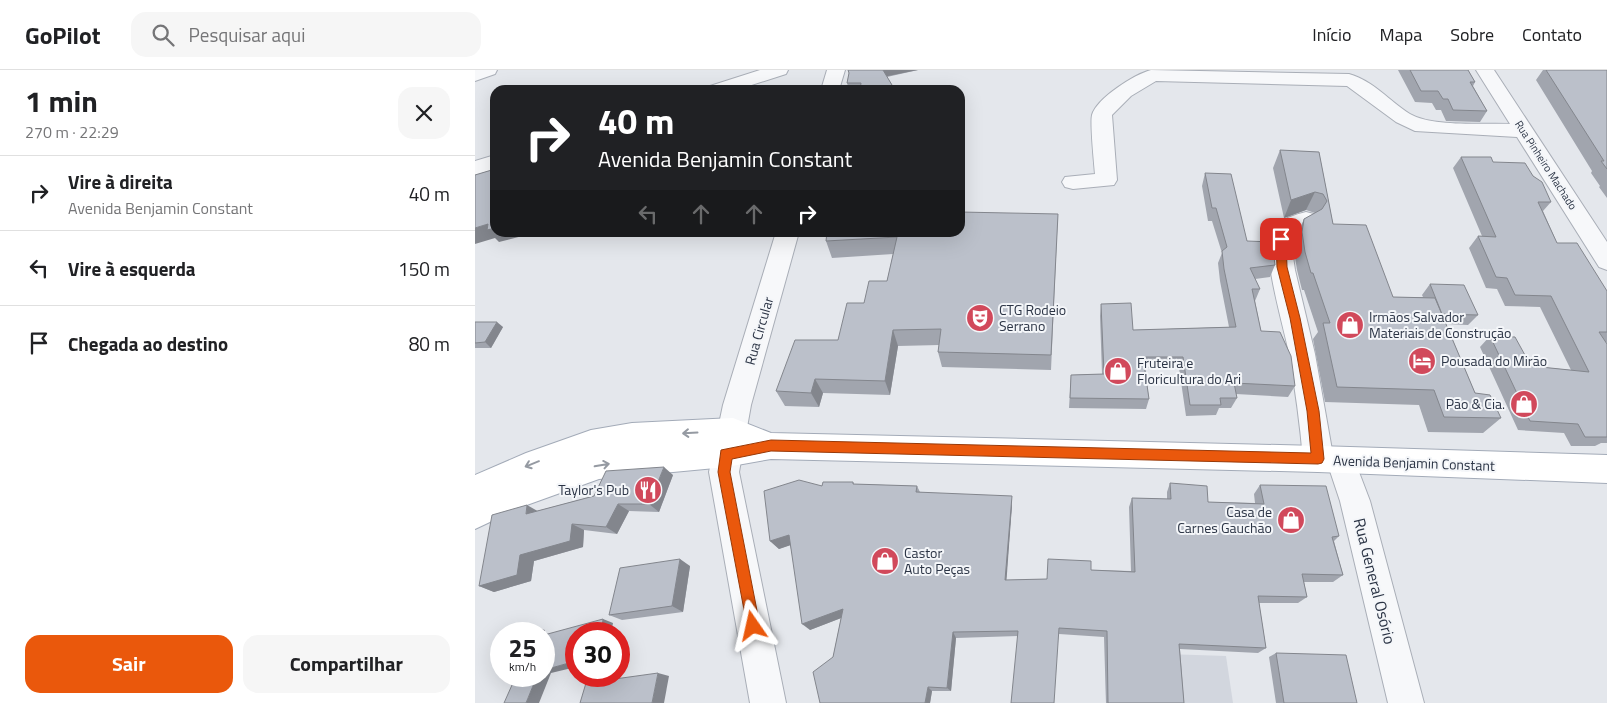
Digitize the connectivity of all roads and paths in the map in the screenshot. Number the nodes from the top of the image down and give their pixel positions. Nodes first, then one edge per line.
1 (488, 70) edge
2 (779, 70) edge
3 (836, 70) edge
4 (1485, 70) edge
5 (475, 74) edge
6 (732, 85) edge
7 (832, 85) edge
8 (1524, 131) junction
9 (490, 164) edge
10 (475, 168) edge
11 (1073, 182) dead end
12 (1306, 220) edge
13 (787, 237) edge
14 (1607, 261) edge
15 (729, 442) junction
16 (1330, 460) junction
17 (1607, 469) edge
18 (475, 489) edge
19 (475, 514) edge
20 (768, 703) edge
21 (1406, 703) edge

1 - 5 street
2 - 6 street
3 - 7 street
4 - 8 street, Rua Pinheiro Machado
8 - 11 street
8 - 14 street, Rua Pinheiro Machado
9 - 10 street
12 - 16 street, Rua General Osório
13 - 15 street, Rua Circular
15 - 16 main road, Avenida Benjamin Constant
15 -> 18 main road, Avenida Benjamin Constant
19 -> 15 main road, Avenida Benjamin Constant
15 - 20 street, Rua Circular
16 - 17 main road, Avenida Benjamin Constant
16 - 21 street, Rua General Osório

